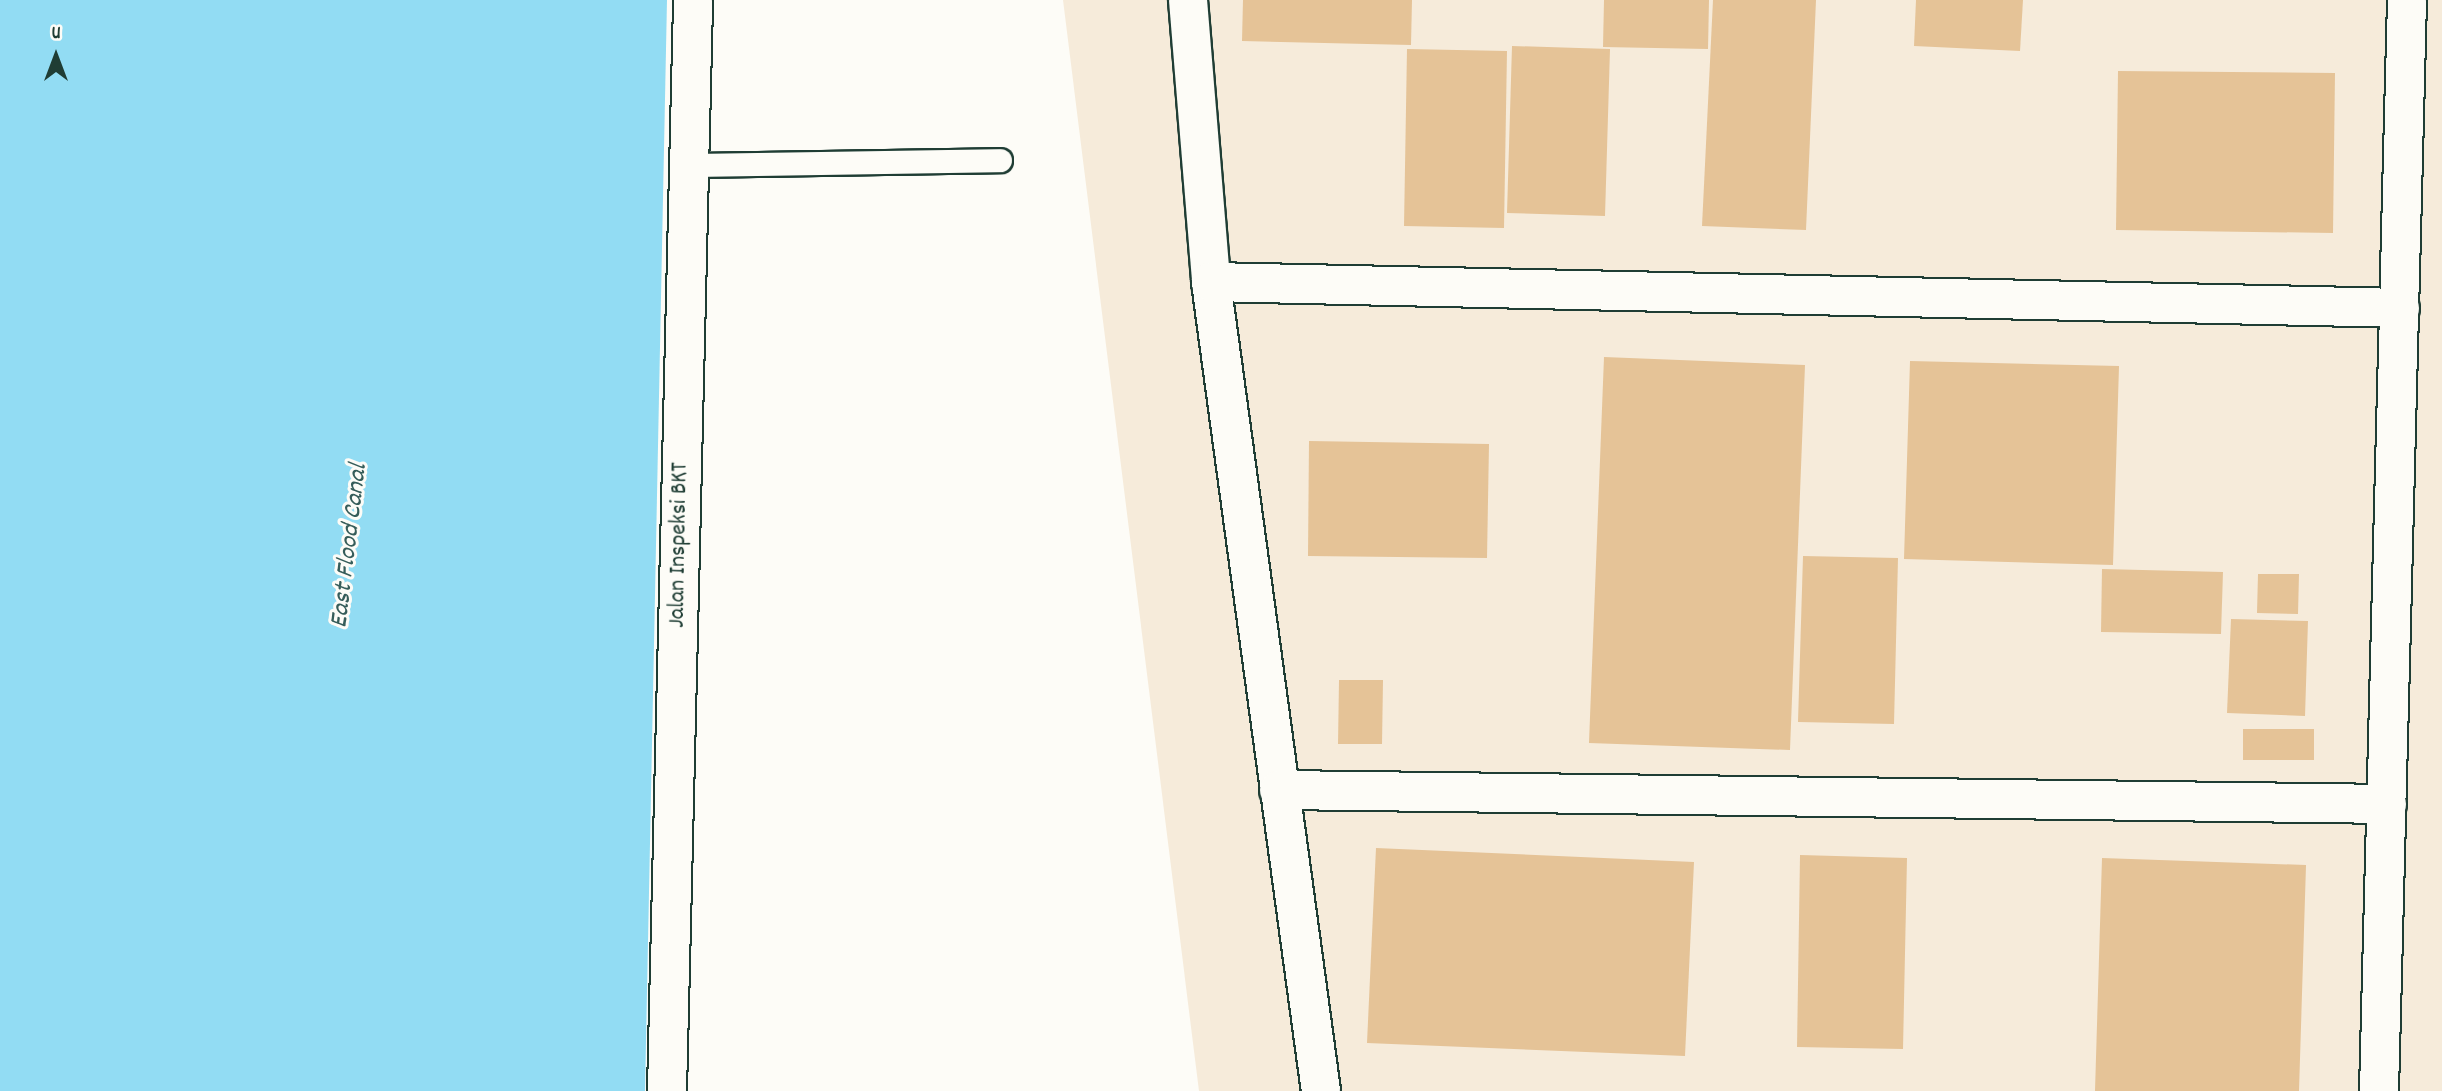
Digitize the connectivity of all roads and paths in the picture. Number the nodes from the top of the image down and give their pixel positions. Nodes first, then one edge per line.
1 (694, 0) edge
2 (1188, 0) edge
3 (2407, 0) edge
4 (1000, 160) dead end
5 (689, 165) junction
6 (1210, 282) junction
7 (2400, 308) junction
8 (1279, 790) junction
9 (2387, 804) junction
10 (667, 1091) edge
11 (1321, 1091) edge
12 (2379, 1091) edge

1 - 5 street, Jalan Inspeksi BKT
2 - 6 street
3 - 7 street
4 - 5 lane
5 - 10 street, Jalan Inspeksi BKT
6 - 7 street
6 - 8 street
7 - 9 street
8 - 9 street
8 - 11 street
9 - 12 street

